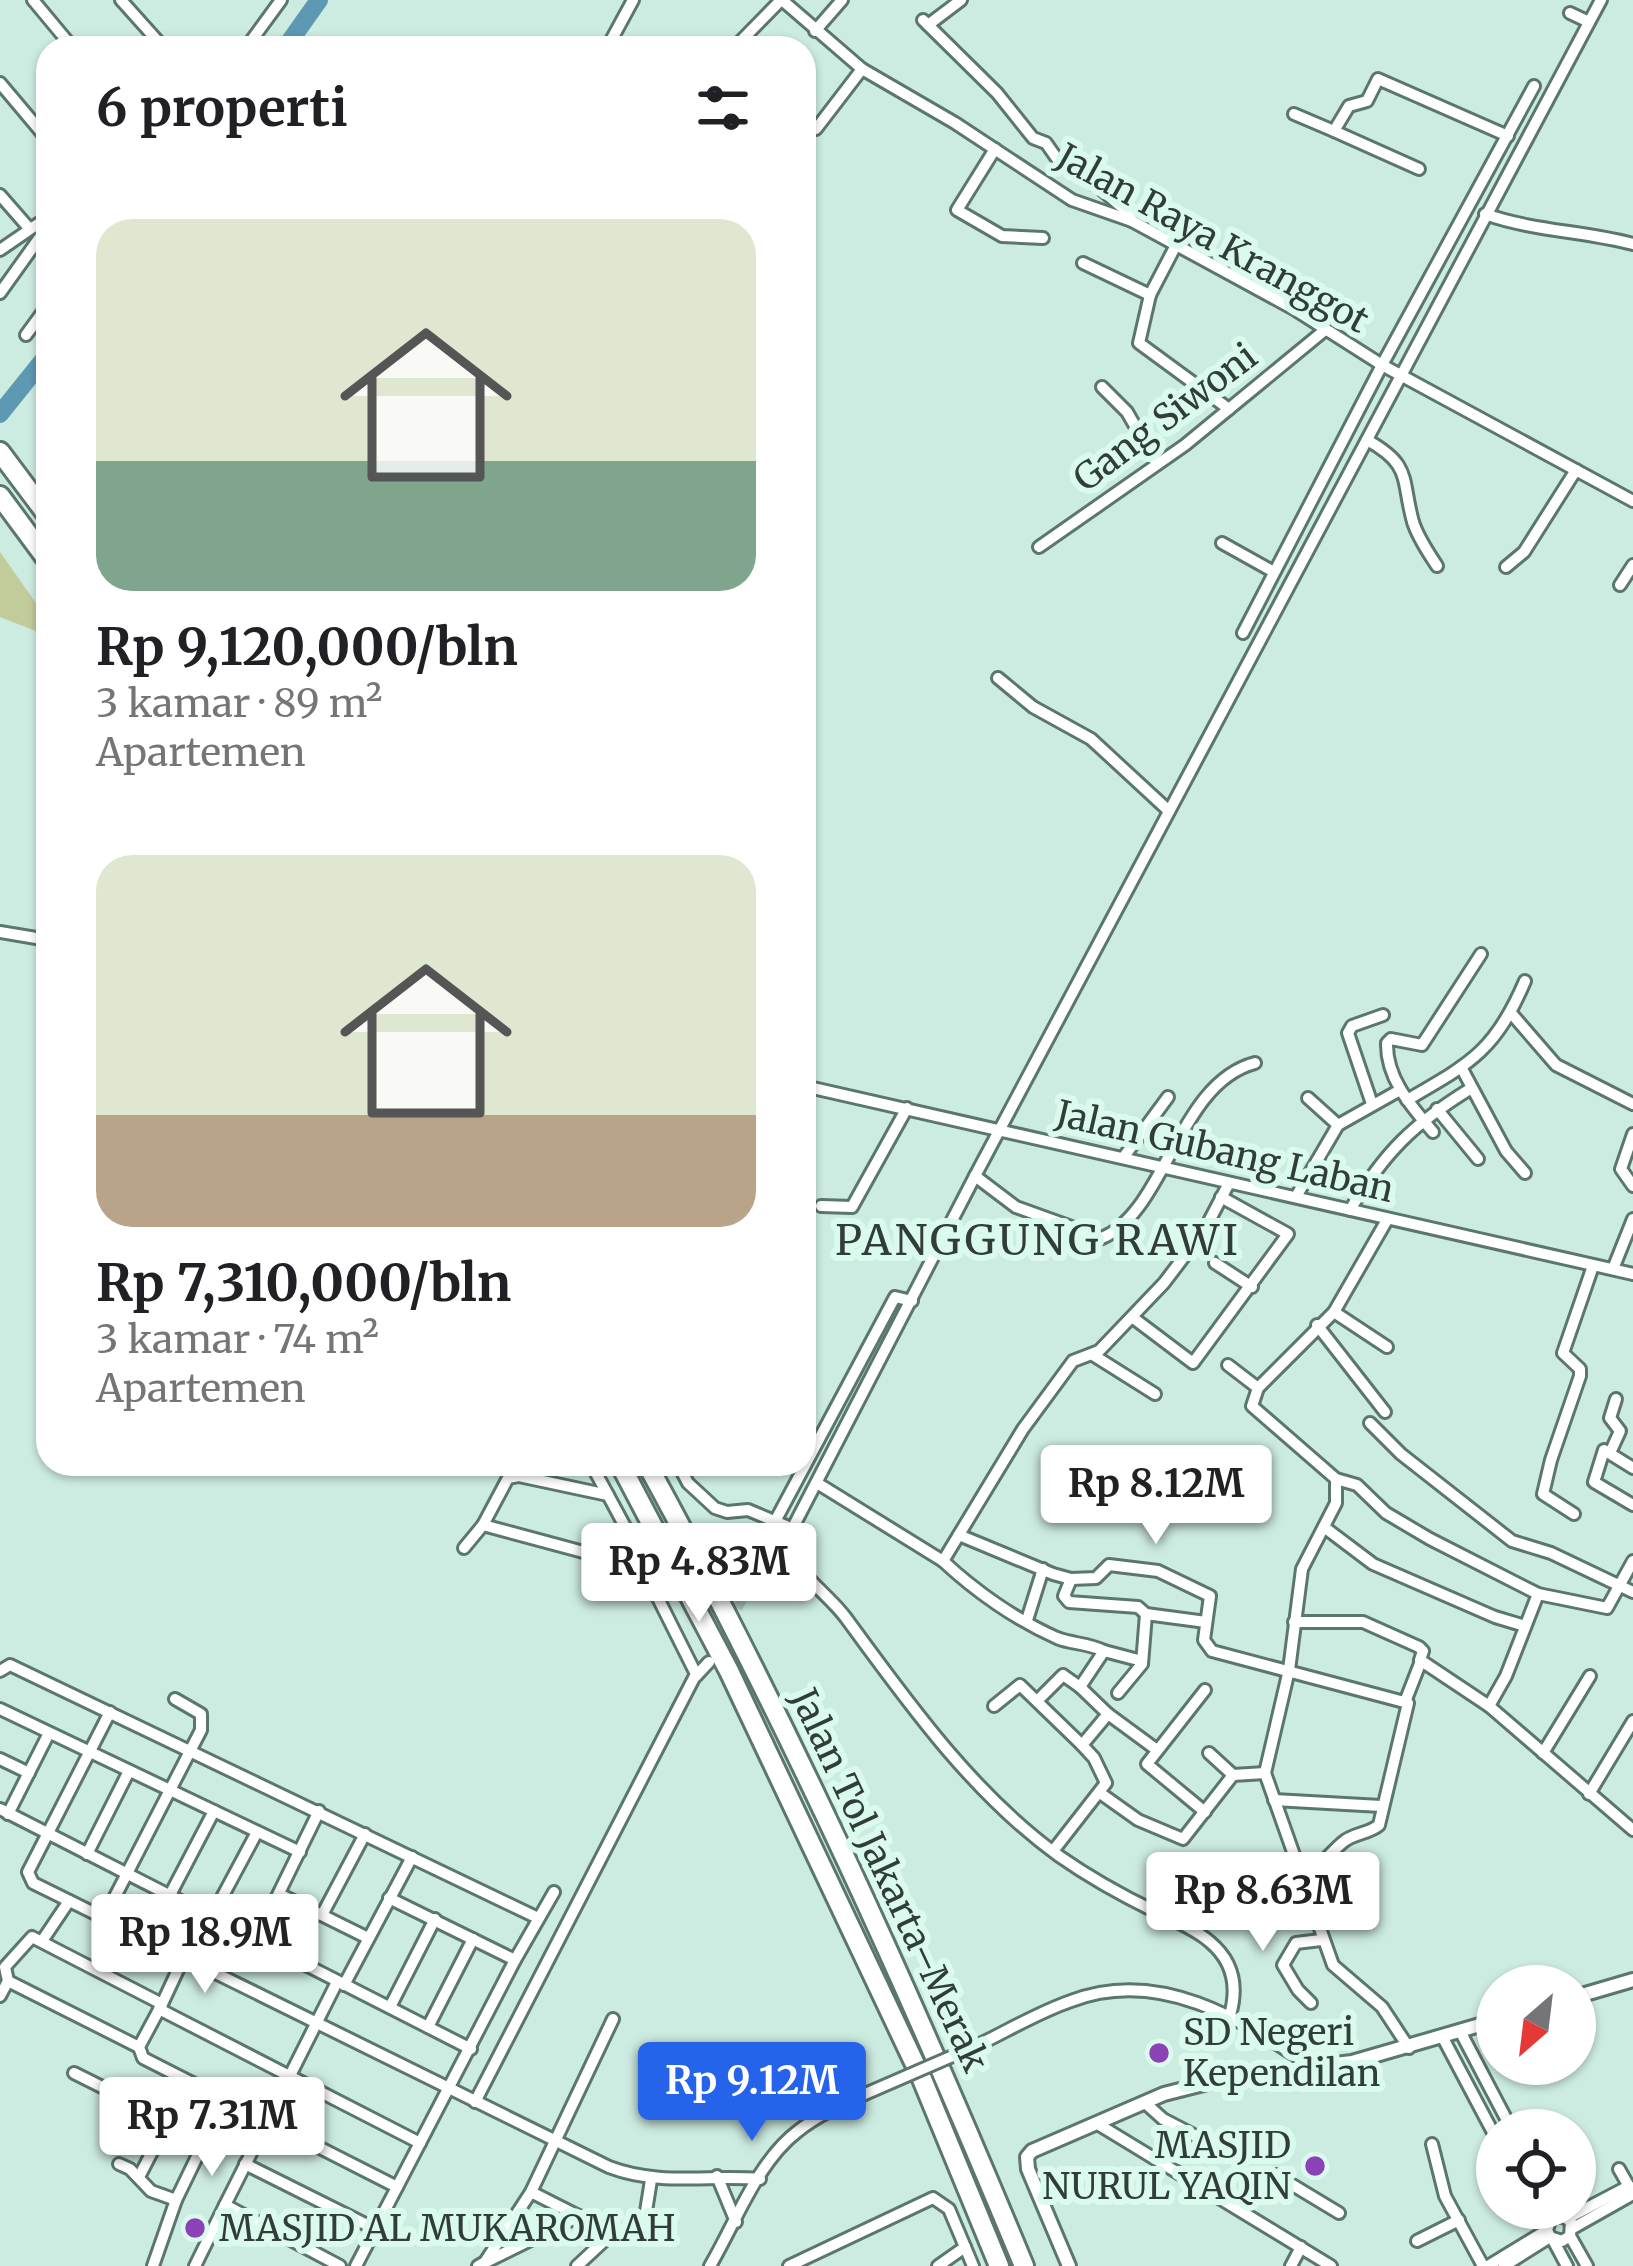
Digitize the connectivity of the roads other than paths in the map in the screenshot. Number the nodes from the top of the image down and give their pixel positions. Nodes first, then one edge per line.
1 (33, 0) edge
2 (121, 0) edge
3 (281, 0) edge
4 (633, 0) edge
5 (782, 0) edge
6 (842, 0) edge
7 (961, 0) edge
8 (1600, 0) edge
9 (814, 32) junction
10 (63, 36) edge
11 (153, 36) edge
12 (255, 36) edge
13 (614, 36) edge
14 (746, 36) edge
15 (862, 69) junction
16 (0, 83) edge
17 (1534, 86) dead end
18 (1294, 114) dead end
19 (36, 126) edge
20 (816, 129) dead end
21 (1334, 131) junction
22 (1514, 139) junction
23 (995, 149) junction
24 (1419, 169) dead end
25 (0, 195) edge
26 (1485, 214) junction
27 (1132, 221) junction
28 (36, 223) edge
29 (28, 227) junction
30 (1042, 238) dead end
31 (36, 243) edge
32 (1633, 244) edge
33 (1174, 247) junction
34 (0, 250) edge
35 (1083, 263) dead end
36 (0, 293) edge
37 (1150, 295) junction
38 (36, 321) edge
39 (1325, 329) junction
40 (26, 335) dead end
41 (1392, 370) junction
42 (1102, 387) dead end
43 (1229, 409) junction
44 (1367, 440) junction
45 (0, 452) edge
46 (1156, 464) junction
47 (1576, 470) junction
48 (0, 496) edge
49 (36, 499) edge
50 (1633, 500) edge
51 (1310, 522) junction
52 (1222, 543) dead end
53 (36, 545) edge
54 (1039, 547) dead end
55 (1633, 565) edge
56 (1437, 566) dead end
57 (1506, 567) dead end
58 (1274, 572) junction
59 (1620, 585) dead end
60 (1243, 633) dead end
61 (998, 678) dead end
62 (1169, 811) junction
63 (0, 932) edge
64 (36, 938) edge
65 (1481, 954) dead end
66 (1525, 981) dead end
67 (1511, 1013) junction
68 (1383, 1016) dead end
69 (1255, 1063) dead end
70 (1461, 1067) junction
71 (816, 1089) edge
72 (1470, 1089) junction
73 (1404, 1095) junction
74 (1168, 1097) dead end
75 (1308, 1098) dead end
76 (1372, 1104) junction
77 (1633, 1104) edge
78 (907, 1108) junction
79 (1438, 1109) junction
80 (1422, 1119) junction
81 (1338, 1125) junction
82 (1001, 1128) junction
83 (1433, 1132) dead end
84 (1633, 1134) edge
85 (1123, 1158) junction
86 (1478, 1159) dead end
87 (1161, 1167) junction
88 (1525, 1173) dead end
89 (975, 1176) junction
90 (1229, 1183) junction
91 (1633, 1186) edge
92 (1297, 1196) junction
93 (1222, 1197) junction
94 (821, 1206) dead end
95 (1350, 1210) junction
96 (1633, 1219) edge
97 (1387, 1220) junction
98 (1215, 1263) dead end
99 (1593, 1266) junction
100 (1613, 1269) junction
101 (1633, 1274) edge
102 (1252, 1287) junction
103 (912, 1301) junction
104 (1334, 1312) junction
105 (1132, 1317) junction
106 (1317, 1325) junction
107 (1387, 1347) dead end
108 (1096, 1353) junction
109 (1228, 1365) dead end
110 (1258, 1388) junction
111 (1155, 1394) dead end
112 (1616, 1399) dead end
113 (1385, 1412) dead end
114 (1370, 1423) dead end
115 (1610, 1453) junction
116 (816, 1460) edge
117 (816, 1462) edge
118 (1633, 1468) edge
119 (598, 1476) edge
120 (626, 1476) edge
121 (653, 1476) edge
122 (684, 1476) edge
123 (808, 1476) edge
124 (808, 1476) edge
125 (816, 1476) edge
126 (1336, 1479) junction
127 (608, 1495) junction
128 (1633, 1505) edge
129 (1574, 1514) dead end
130 (782, 1523) junction
131 (483, 1525) junction
132 (1324, 1527) junction
133 (629, 1534) dead end
134 (959, 1535) junction
135 (464, 1548) dead end
136 (943, 1561) junction
137 (1633, 1561) edge
138 (1043, 1570) junction
139 (1071, 1579) junction
140 (1620, 1585) junction
141 (746, 1592) tunnel mouth
142 (1633, 1592) edge
143 (1538, 1594) junction
144 (1147, 1614) junction
145 (1027, 1620) junction
146 (1206, 1622) junction
147 (1294, 1622) junction
148 (1526, 1626) junction
149 (1104, 1651) junction
150 (1142, 1661) junction
151 (1421, 1661) junction
152 (709, 1662) tunnel mouth
153 (0, 1670) edge
154 (1289, 1670) junction
155 (696, 1676) junction
156 (1590, 1676) dead end
157 (1081, 1687) junction
158 (1205, 1690) dead end
159 (1118, 1693) dead end
160 (175, 1699) dead end
161 (1037, 1701) junction
162 (1405, 1702) junction
163 (994, 1706) dead end
164 (1490, 1706) junction
165 (0, 1709) edge
166 (110, 1712) junction
167 (1108, 1714) junction
168 (1633, 1721) edge
169 (49, 1733) junction
170 (1082, 1745) junction
171 (190, 1750) junction
172 (1157, 1750) junction
173 (91, 1753) junction
174 (1543, 1753) junction
175 (1209, 1754) dead end
176 (0, 1759) edge
177 (129, 1771) junction
178 (29, 1773) junction
179 (1264, 1773) junction
180 (1234, 1775) junction
181 (170, 1790) junction
182 (1100, 1792) junction
183 (1589, 1794) junction
184 (1274, 1800) junction
185 (1381, 1806) junction
186 (214, 1811) junction
187 (319, 1811) junction
188 (4, 1812) edge
189 (1205, 1812) junction
190 (1633, 1830) edge
191 (257, 1832) junction
192 (365, 1834) junction
193 (48, 1835) junction
194 (1053, 1851) junction
195 (300, 1852) junction
196 (86, 1854) junction
197 (412, 1857) junction
198 (126, 1873) junction
199 (1300, 1875) junction
200 (554, 1892) dead end
201 (279, 1894) junction
202 (170, 1895) junction
203 (389, 1898) junction
204 (1367, 1900) dead end
205 (69, 1901) junction
206 (212, 1916) junction
207 (322, 1916) junction
208 (1315, 1916) junction
209 (104, 1918) junction
210 (538, 1918) junction
211 (435, 1919) junction
212 (368, 1938) junction
213 (472, 1939) junction
214 (256, 1940) junction
215 (1322, 1940) junction
216 (42, 1941) junction
217 (186, 1960) junction
218 (515, 1960) junction
219 (1633, 1979) edge
220 (8, 1981) junction
221 (340, 1984) junction
222 (1596, 1990) edge
223 (0, 1996) edge
224 (1311, 2003) dead end
225 (160, 2006) junction
226 (390, 2007) junction
227 (1231, 2015) junction
228 (613, 2019) dead end
229 (315, 2025) junction
230 (1476, 2026) edge
231 (428, 2027) junction
232 (1460, 2031) junction
233 (1443, 2038) junction
234 (140, 2047) junction
235 (1409, 2048) junction
236 (470, 2049) junction
237 (1312, 2067) junction
238 (74, 2073) dead end
239 (289, 2077) junction
240 (188, 2081) junction
241 (448, 2090) junction
242 (224, 2101) junction
243 (1497, 2101) junction
244 (1144, 2102) junction
245 (480, 2104) junction
246 (1479, 2109) edge
247 (1482, 2109) edge
248 (1501, 2109) edge
249 (168, 2120) junction
250 (268, 2122) junction
251 (1096, 2123) junction
252 (556, 2142) junction
253 (420, 2143) junction
254 (1210, 2144) dead end
255 (1432, 2144) dead end
256 (119, 2164) dead end
257 (245, 2164) junction
258 (1619, 2169) dead end
259 (1276, 2175) dead end
260 (717, 2176) junction
261 (139, 2177) junction
262 (760, 2179) junction
263 (651, 2180) junction
264 (397, 2187) junction
265 (1632, 2191) edge
266 (531, 2192) junction
267 (176, 2200) junction
268 (225, 2206) junction
269 (1596, 2208) edge
270 (1339, 2213) dead end
271 (580, 2216) junction
272 (1459, 2220) junction
273 (736, 2222) junction
274 (375, 2229) junction
275 (1553, 2229) edge
276 (1554, 2229) edge
277 (1559, 2229) edge
278 (1560, 2229) edge
279 (643, 2230) dead end
280 (1417, 2241) dead end
281 (965, 2247) junction
282 (1301, 2247) junction
283 (481, 2264) edge
284 (153, 2266) edge
285 (195, 2266) edge
286 (340, 2266) edge
287 (356, 2266) edge
288 (577, 2266) edge
289 (710, 2266) edge
290 (789, 2266) edge
291 (938, 2266) edge
292 (973, 2266) edge
293 (999, 2266) edge
294 (1024, 2266) edge
295 (1069, 2266) edge
296 (1291, 2266) edge
297 (1331, 2266) edge
298 (1485, 2266) edge
299 (1504, 2266) edge
300 (1567, 2266) edge
301 (1587, 2266) edge

1 - 10 street
2 - 11 street
3 - 12 street
4 - 13 street
5 - 9 street, Jalan Raya Kranggot
5 - 14 street
6 - 9 street
7 - 27 street
8 - 22 street
9 - 15 street, Jalan Raya Kranggot
15 - 20 street
15 - 23 street, Jalan Raya Kranggot
16 - 19 street
17 - 22 street
18 - 21 street
21 - 22 street
21 - 24 street
22 - 26 street
22 - 41 street
23 - 27 street, Jalan Raya Kranggot
23 - 30 street
25 - 29 street
26 - 32 street
26 - 41 street
27 - 33 street, Jalan Raya Kranggot
28 - 29 street
29 - 34 street
31 - 36 street
33 - 37 street
33 - 39 street, Jalan Raya Kranggot
35 - 37 street
37 - 43 street
38 - 40 street
39 - 41 street, Jalan Raya Kranggot
39 - 43 street, Gang Siwoni
41 - 44 street
41 - 47 street, Jalan Raya Kranggot
41 - 51 street
42 - 46 street
43 - 46 street, Gang Siwoni
44 - 51 street
44 - 56 street
45 - 49 highway
46 - 54 street, Gang Siwoni
47 - 50 street, Jalan Raya Kranggot
47 - 57 street
48 - 53 highway
51 - 58 street
51 - 62 street
52 - 58 street
55 - 59 street
58 - 60 street
61 - 62 street
62 - 82 street
63 - 64 street
65 - 73 street
66 - 67 street
67 - 70 street
67 - 77 street
68 - 76 street
69 - 87 street
70 - 72 street
70 - 73 street
71 - 78 street, Jalan Gubang Laban
72 - 79 street
72 - 88 street
73 - 76 street
73 - 80 street
74 - 85 street
75 - 81 street
76 - 81 street
78 - 82 street, Jalan Gubang Laban
78 - 94 street
79 - 80 street
79 - 86 street
80 - 83 street
80 - 95 street
81 - 92 street
82 - 85 street, Jalan Gubang Laban
82 - 89 street
84 - 91 street
85 - 87 street, Jalan Gubang Laban
87 - 89 street
87 - 90 street, Jalan Gubang Laban
89 - 103 street
90 - 92 street, Jalan Gubang Laban
90 - 93 street
92 - 95 street, Jalan Gubang Laban
93 - 102 street
93 - 105 street
95 - 97 street, Jalan Gubang Laban
96 - 100 street
97 - 99 street, Jalan Gubang Laban
97 - 104 street
98 - 102 street
99 - 100 street, Jalan Gubang Laban
99 - 129 street
100 - 101 street, Jalan Gubang Laban
102 - 105 street
103 - 116 street
103 - 117 street
104 - 106 street
104 - 107 street
105 - 108 street
106 - 110 street
106 - 113 street
108 - 111 street
108 - 134 street
109 - 110 street
110 - 126 street
112 - 115 street
114 - 140 street
115 - 118 street
115 - 128 street
119 - 127 street
120 - 293 highway, Jalan Tol Jakarta–Merak
121 - 294 highway, Jalan Tol Jakarta–Merak
122 - 130 street
123 - 130 street
124 - 130 street
125 - 136 street
126 - 132 street
126 - 143 street
127 - 131 street
127 - 133 street
130 - 141 street
130 - 194 street
131 - 135 street
131 - 155 street
132 - 147 street
132 - 148 street
134 - 136 street
134 - 138 street
136 - 145 street
137 - 140 street
138 - 139 street
138 - 145 street
139 - 144 street
139 - 146 street
140 - 142 street
140 - 143 street
143 - 148 street
144 - 146 street
144 - 150 street
145 - 149 street
146 - 154 street
147 - 151 street
147 - 154 street
148 - 164 street
149 - 150 street
149 - 157 street
150 - 159 street
151 - 162 street
151 - 164 street
152 - 155 street
153 - 166 street
154 - 162 street
154 - 179 street
155 - 245 street
156 - 174 street
157 - 161 street
157 - 167 street
158 - 172 street
160 - 171 street
161 - 163 street
161 - 170 street
162 - 185 street
164 - 174 street
165 - 169 street
166 - 171 street
166 - 173 street
167 - 170 street
167 - 172 street
168 - 183 street
169 - 173 street
169 - 178 street
170 - 182 street
171 - 181 street
171 - 187 street
172 - 189 street
173 - 177 street
173 - 193 street
174 - 183 street
175 - 180 street
176 - 178 street
177 - 181 street
177 - 196 street
178 - 188 street
179 - 180 street
179 - 184 street
180 - 189 street
181 - 186 street
181 - 198 street
182 - 189 street
182 - 194 street
183 - 190 street
184 - 185 street
184 - 199 street
185 - 199 street
186 - 191 street
186 - 202 street
187 - 192 street
187 - 195 street
188 - 193 street
191 - 195 street
191 - 206 street
192 - 197 street
192 - 207 street
193 - 196 street
193 - 205 street
194 - 227 street
195 - 201 street
196 - 198 street
197 - 203 street
197 - 210 street
198 - 202 street
198 - 209 street
199 - 208 street
200 - 210 street
201 - 207 street
201 - 214 street
202 - 206 street
203 - 211 street
203 - 212 street
204 - 208 street
205 - 209 street
205 - 216 street
206 - 214 street
206 - 217 street
207 - 212 street
208 - 215 street
209 - 217 street
210 - 218 street
211 - 213 street
211 - 226 street
212 - 221 street
213 - 218 street
213 - 231 street
214 - 221 street
215 - 224 street
215 - 235 street
216 - 220 street
216 - 225 street
217 - 225 street
217 - 229 street
218 - 236 street
219 - 222 street
220 - 223 street
220 - 234 street
221 - 226 street
221 - 229 street
225 - 234 street
225 - 239 street
226 - 231 street
227 - 237 street
227 - 262 street, bridge
228 - 252 street
229 - 239 street
229 - 241 street
230 - 232 street
231 - 236 street
232 - 233 street
232 - 243 street
233 - 235 street
233 - 246 street
234 - 240 street
235 - 237 street
236 - 241 street
237 - 244 street
238 - 249 street
239 - 250 street
239 - 253 street
240 - 242 street
240 - 249 street
241 - 245 street
241 - 253 street
242 - 250 street
242 - 267 street
243 - 247 street
243 - 248 street
244 - 251 street
244 - 254 street
245 - 252 street
249 - 261 street
250 - 257 street
250 - 264 street
251 - 282 street
251 - 295 street
252 - 263 street
252 - 266 street
253 - 264 street
255 - 272 street
256 - 261 street
257 - 268 street
257 - 274 street
258 - 265 street
259 - 270 street
260 - 262 street
260 - 263 street
260 - 273 street
261 - 267 street
262 - 273 street
263 - 279 street
264 - 274 street
265 - 269 street
266 - 271 street
266 - 283 street
267 - 284 street
268 - 285 street
268 - 286 street
271 - 283 street
271 - 288 street
272 - 280 street
272 - 298 street
273 - 289 street
274 - 287 street
275 - 298 street
276 - 299 street
277 - 300 street
278 - 301 street
281 - 290 street
281 - 291 street
281 - 292 street
282 - 296 street
282 - 297 street

